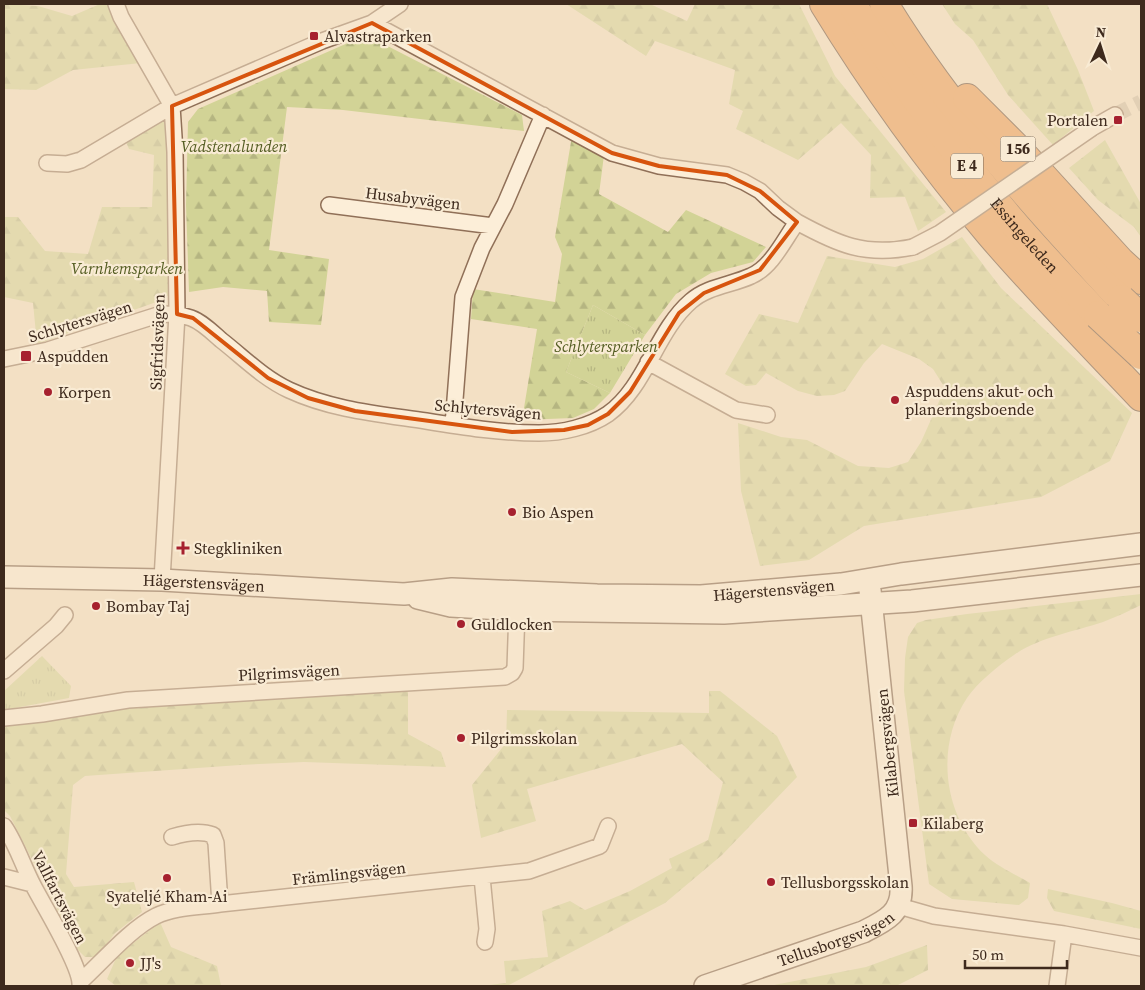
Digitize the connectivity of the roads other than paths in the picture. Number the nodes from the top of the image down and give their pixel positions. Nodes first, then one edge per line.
1 (116, 4) edge
2 (400, 4) edge
3 (824, 4) edge
4 (852, 4) edge
5 (889, 12) edge
6 (372, 23) junction
7 (172, 106) junction
8 (543, 115) junction
9 (1116, 115) tunnel mouth
10 (46, 164) dead end
11 (329, 205) dead end
12 (797, 222) junction
13 (493, 226) junction
14 (1141, 280) edge
15 (176, 314) junction
16 (1141, 318) edge
17 (1141, 355) edge
18 (4, 359) edge
19 (648, 362) junction
20 (1141, 398) edge
21 (767, 415) dead end
22 (452, 425) junction
23 (1141, 544) edge
24 (1141, 575) edge
25 (4, 577) edge
26 (162, 580) junction
27 (869, 580) junction
28 (518, 601) junction
29 (724, 604) junction
30 (872, 604) junction
31 (65, 615) dead end
32 (4, 671) edge
33 (4, 718) edge
34 (4, 826) edge
35 (608, 826) dead end
36 (172, 837) dead end
37 (4, 877) edge
38 (482, 877) junction
39 (32, 884) junction
40 (220, 904) junction
41 (899, 906) junction
42 (1064, 934) junction
43 (485, 942) dead end
44 (1141, 948) edge
45 (80, 984) edge
46 (705, 986) edge
47 (1057, 986) edge

1 - 7 street
2 - 6 street
3 - 20 highway
4 - 17 highway, Essingeleden / E 4, bridge
5 - 14 highway, 156
5 - 16 highway, Essingeleden / E 4, bridge
6 - 7 street
6 - 8 street
7 - 10 street
7 - 15 street, Sigfridsvägen
8 - 12 street
8 - 13 street
9 - 12 street, bridge
11 - 13 street, Husabyvägen
12 - 19 street, Schlytersvägen
13 - 22 street
15 - 18 street, Schlytersvägen
15 - 22 street, Schlytersvägen
15 - 26 street, Sigfridsvägen
19 - 21 street
19 - 22 street, Schlytersvägen
23 - 27 street, Hägerstensvägen
24 - 30 street, Hägerstensvägen
25 - 26 street, Hägerstensvägen
26 - 28 street, Hägerstensvägen
27 - 29 street, Hägerstensvägen
27 - 30 street, Kilabergsvägen
28 - 29 street, Hägerstensvägen
28 - 33 street, Pilgrimsvägen
29 - 30 street, Hägerstensvägen
30 - 41 street, Kilabergsvägen
31 - 32 street
34 - 39 street, Vallfartsvägen
35 - 38 street, Främlingsvägen
36 - 40 street
37 - 39 street
38 - 40 street, Främlingsvägen
38 - 43 street
39 - 45 street, Vallfartsvägen
40 - 45 street, Främlingsvägen
41 - 42 street, Tellusborgsvägen
41 - 46 street, Tellusborgsvägen
42 - 44 street, Tellusborgsvägen
42 - 47 street

